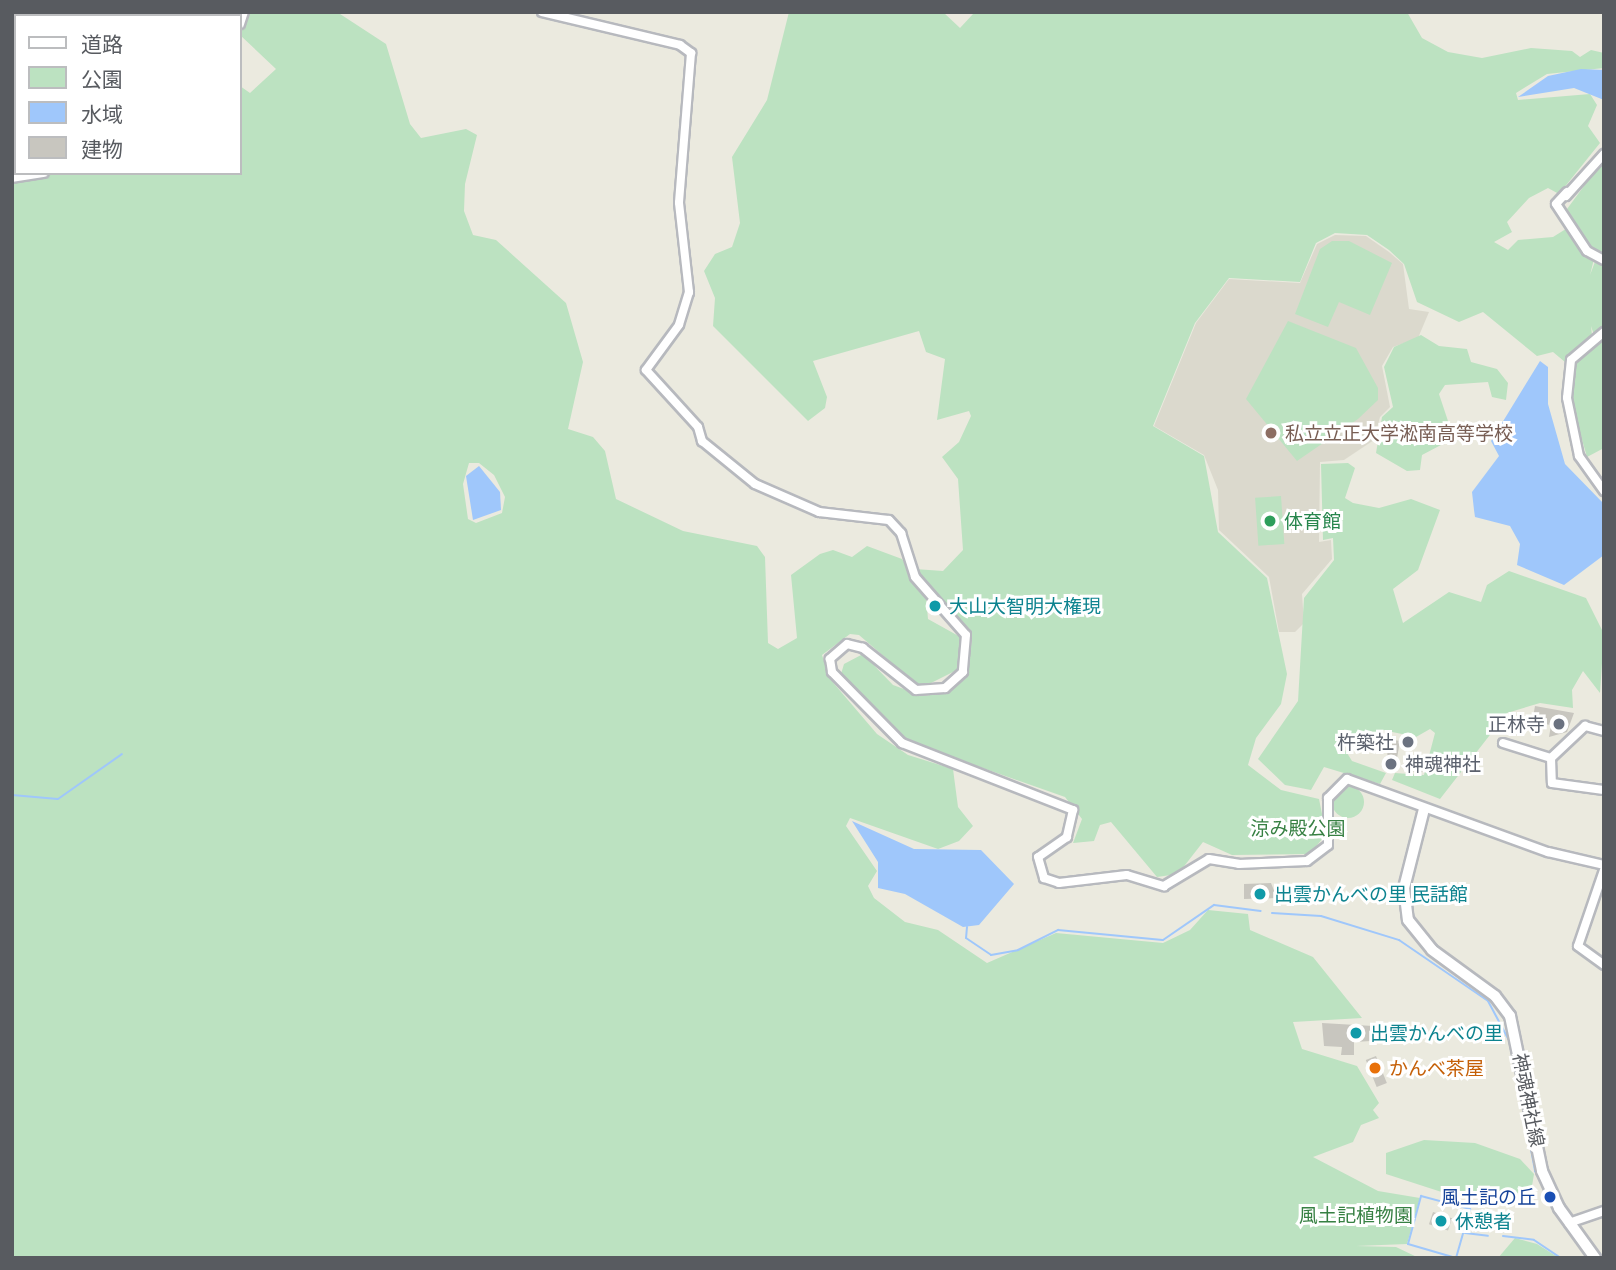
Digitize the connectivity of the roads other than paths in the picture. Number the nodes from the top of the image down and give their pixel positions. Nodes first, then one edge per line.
1 (542, 12) edge
2 (1604, 155) edge
3 (31, 175) edge
4 (12, 178) edge
5 (1604, 260) edge
6 (1604, 332) edge
7 (1604, 491) edge
8 (1604, 731) edge
9 (1503, 743) dead end
10 (1551, 758) junction
11 (1604, 790) edge
12 (1424, 809) junction
13 (1604, 868) edge
14 (1604, 965) edge
15 (1604, 1211) edge
16 (1569, 1223) junction
17 (1595, 1258) edge

1 - 12 street
2 - 5 street
3 - 4 street
6 - 7 street
8 - 10 street
9 - 10 street
10 - 11 street
12 - 13 street
12 - 16 main road, 神魂神社線
13 - 14 street
15 - 16 street
16 - 17 main road, 神魂神社線

